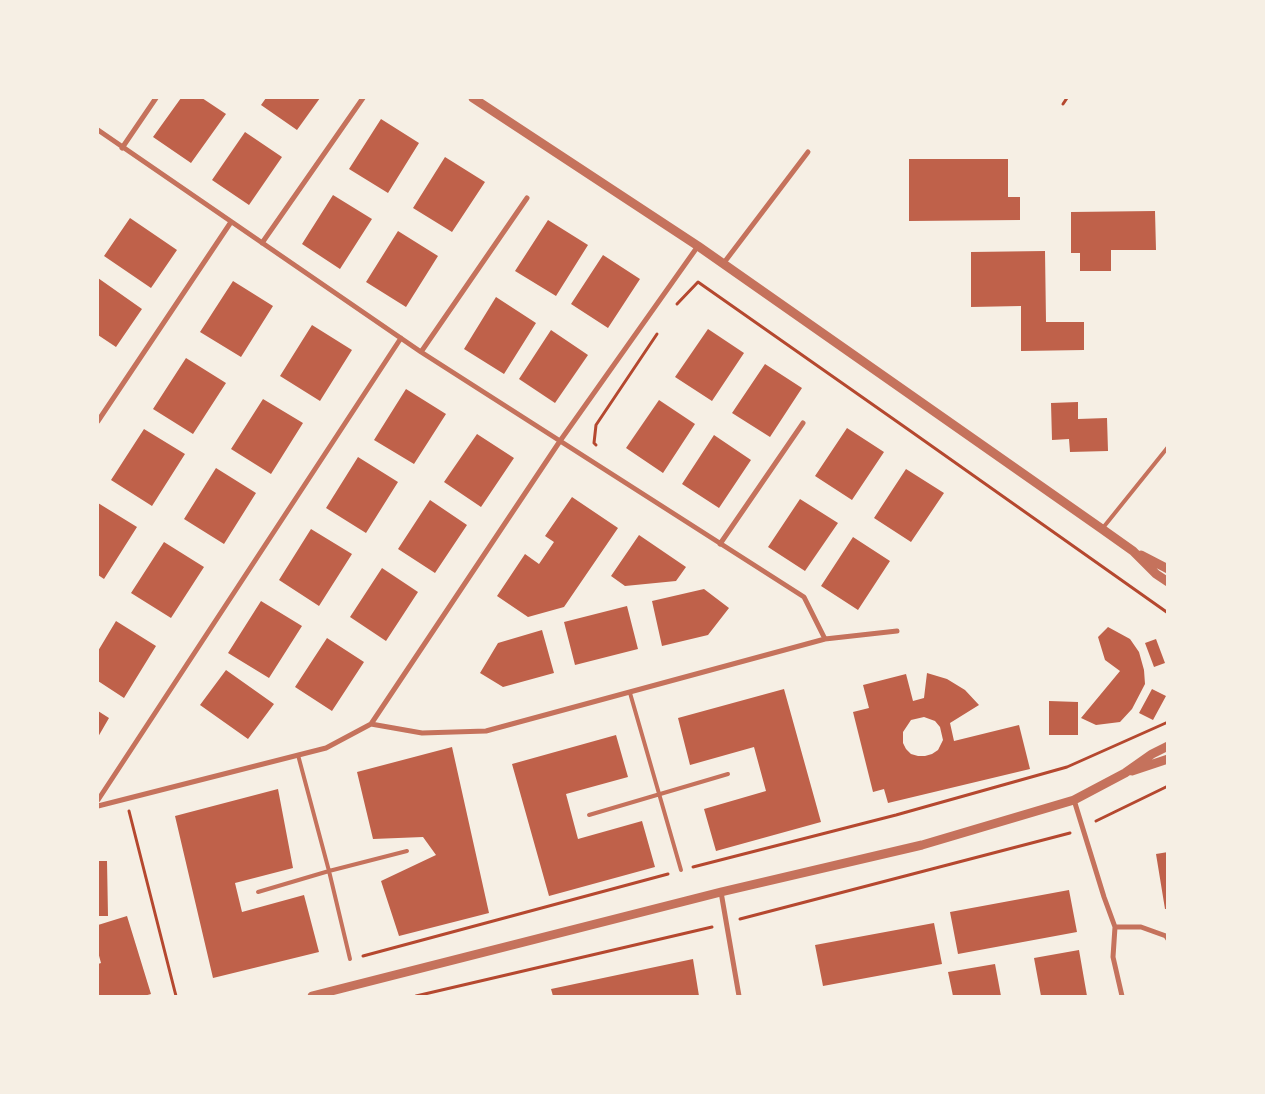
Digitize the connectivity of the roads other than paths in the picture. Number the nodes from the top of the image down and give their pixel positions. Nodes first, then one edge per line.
1 (156, 98) edge
2 (364, 98) edge
3 (473, 98) edge
4 (98, 130) edge
5 (122, 148) junction
6 (808, 152) dead end
7 (527, 198) dead end
8 (231, 222) junction
9 (262, 243) junction
10 (698, 246) junction
11 (723, 264) junction
12 (401, 338) junction
13 (421, 352) junction
14 (98, 421) edge
15 (803, 423) dead end
16 (560, 440) junction
17 (1168, 447) edge
18 (1102, 529) junction
19 (720, 544) junction
20 (1133, 551) junction
21 (1168, 569) edge
22 (1156, 574) junction
23 (1168, 582) edge
24 (1168, 589) edge
25 (897, 631) dead end
26 (824, 639) junction
27 (630, 693) junction
28 (371, 724) junction
29 (1168, 745) edge
30 (298, 755) junction
31 (1168, 759) edge
32 (1124, 773) junction
33 (728, 774) dead end
34 (658, 794) junction
35 (98, 800) edge
36 (1074, 800) junction
37 (98, 806) edge
38 (589, 815) dead end
39 (407, 851) dead end
40 (681, 870) road end
41 (329, 871) junction
42 (258, 892) dead end
43 (721, 892) junction
44 (1115, 927) junction
45 (1168, 939) edge
46 (350, 959) road end
47 (312, 996) edge
48 (740, 996) edge
49 (1122, 996) edge

1 - 5 street
2 - 9 street
3 - 10 street
4 - 5 street
5 - 8 street
6 - 11 street
7 - 13 street
8 - 9 street
8 - 14 street
9 - 12 street
10 - 11 street
10 - 16 street
11 - 18 street
12 - 13 street
12 - 35 street
13 - 16 street
15 - 19 street
16 - 19 street
16 - 28 street
17 - 18 lane
18 - 20 street
19 - 26 street
20 - 21 street
20 - 22 street
22 - 23 street
22 - 24 street
25 - 26 street
26 - 27 street
27 - 28 street
27 - 34 lane
28 - 30 street
29 - 32 street
30 - 37 street
30 - 41 lane
31 - 32 street
32 - 36 street
33 - 34 lane
34 - 38 lane
34 - 40 lane
36 - 43 street
36 - 44 street
39 - 41 lane
41 - 42 lane
41 - 46 lane
43 - 47 street
43 - 48 street
44 - 45 street
44 - 49 street

